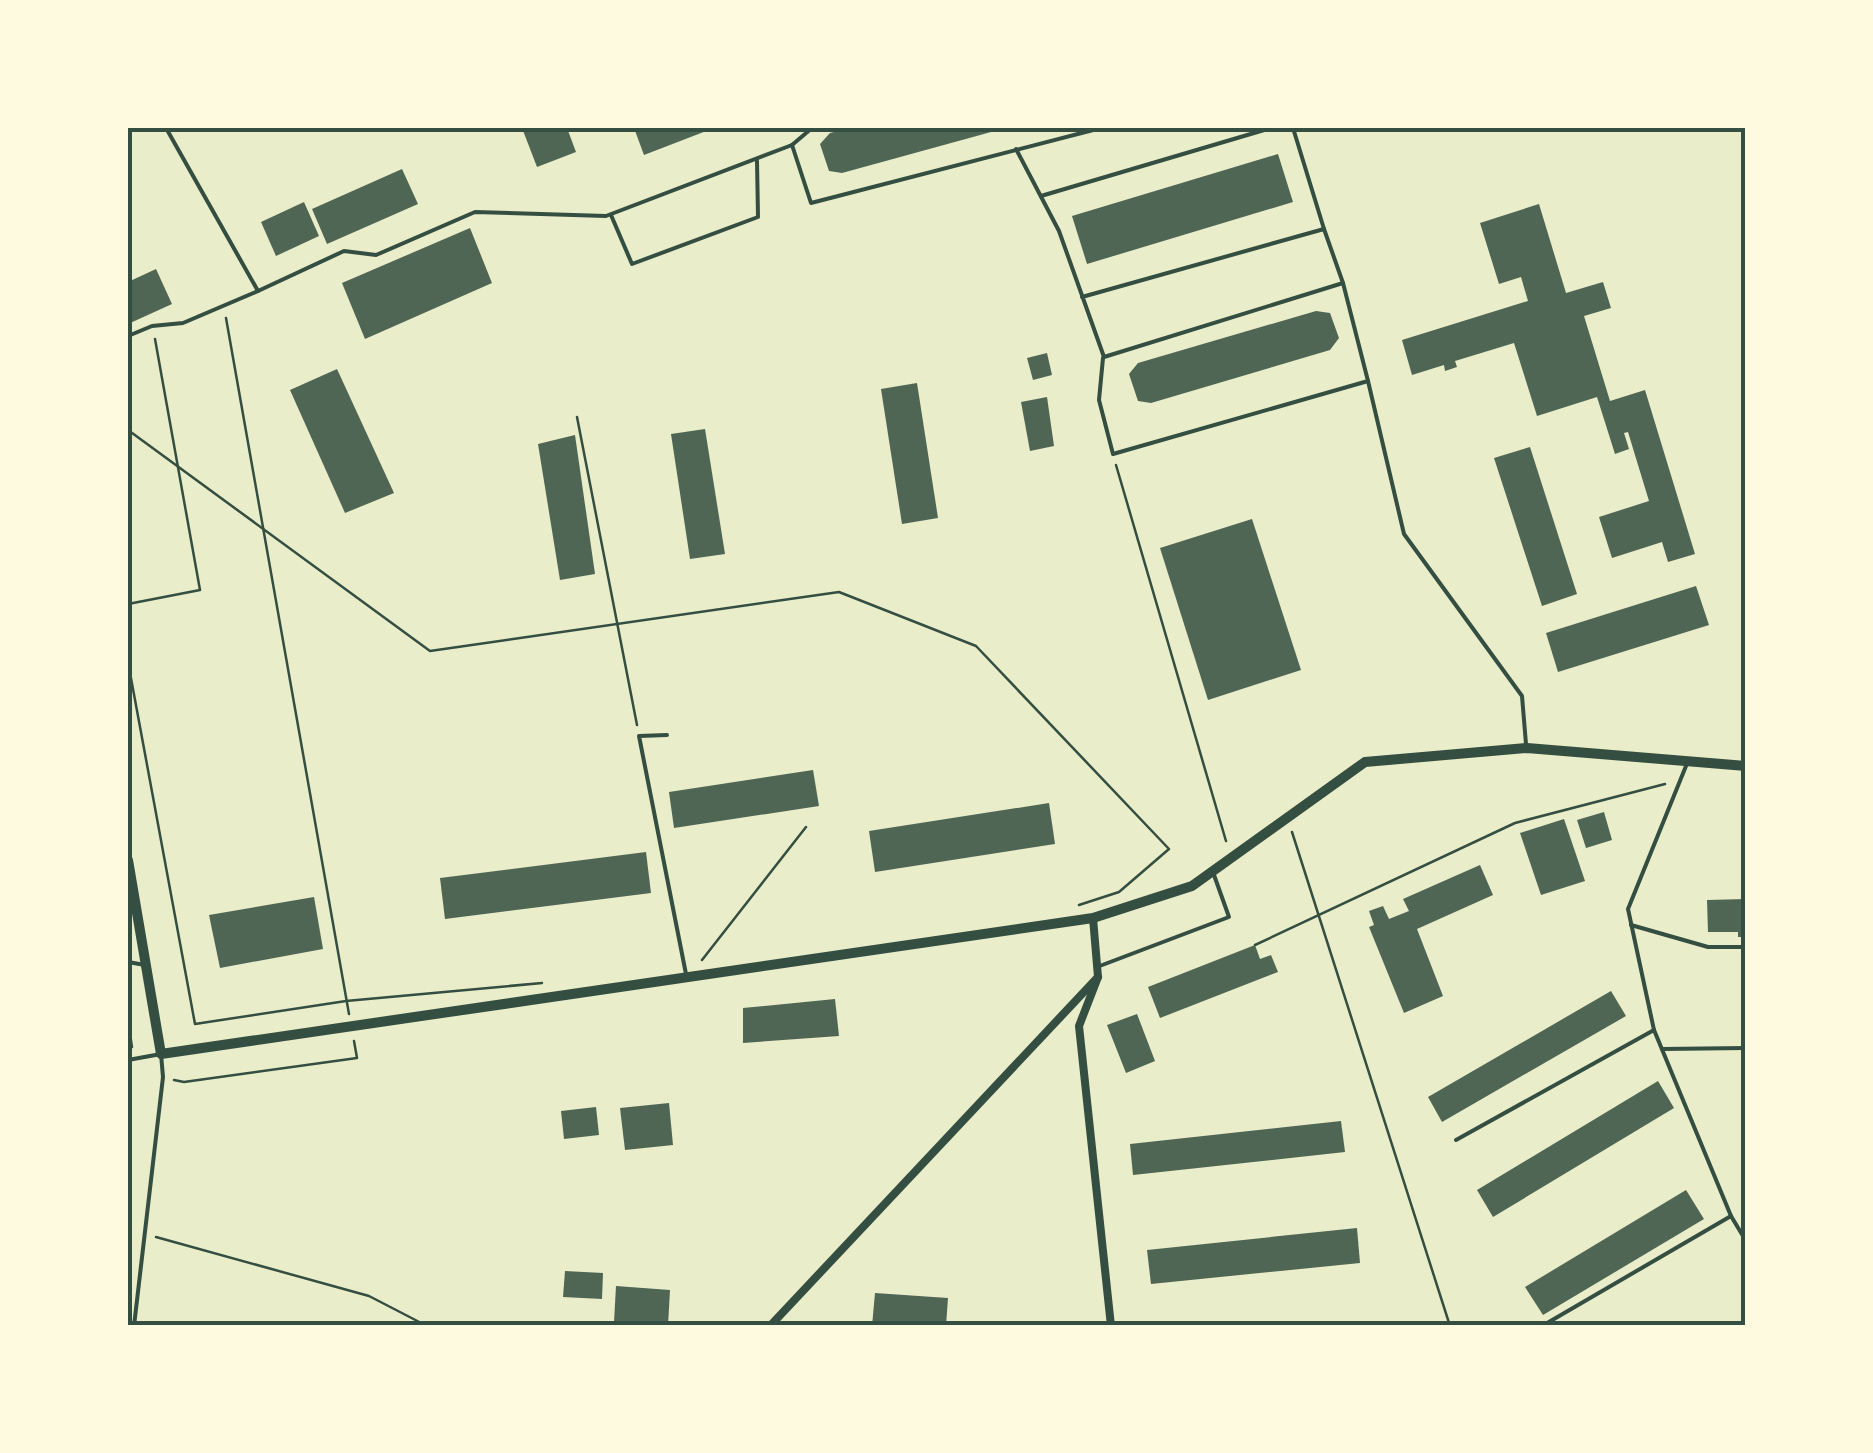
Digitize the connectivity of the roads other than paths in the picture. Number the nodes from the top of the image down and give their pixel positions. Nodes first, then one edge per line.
1 (166, 128) edge
2 (812, 128) edge
3 (1101, 128) edge
4 (1271, 128) edge
5 (1293, 128) edge
6 (792, 146) junction
7 (1016, 150) junction
8 (757, 159) junction
9 (1040, 196) junction
10 (611, 214) junction
11 (1324, 230) junction
12 (1343, 283) junction
13 (258, 290) junction
14 (1082, 296) junction
15 (128, 336) edge
16 (1104, 357) junction
17 (1368, 381) junction
18 (667, 736) dead end
19 (1527, 748) junction
20 (1687, 761) junction
21 (1746, 766) edge
22 (128, 860) edge
23 (1213, 871) junction
24 (1093, 918) junction
25 (1631, 925) junction
26 (1746, 947) edge
27 (128, 962) edge
28 (146, 966) junction
29 (1098, 972) junction
30 (686, 974) junction
31 (1654, 1030) junction
32 (1746, 1048) edge
33 (1662, 1050) junction
34 (161, 1054) junction
35 (130, 1059) edge
36 (1456, 1140) dead end
37 (1731, 1216) junction
38 (1746, 1241) edge
39 (134, 1326) edge
40 (770, 1326) edge
41 (1111, 1326) edge
42 (1542, 1326) edge

1 - 13 lane
2 - 6 lane
3 - 7 lane
4 - 9 lane
5 - 11 lane
6 - 7 lane
6 - 8 lane
7 - 9 lane
8 - 10 lane
8 - 10 lane
9 - 14 lane
10 - 13 lane
11 - 12 lane
11 - 14 lane
12 - 16 lane
12 - 17 lane
13 - 15 lane
14 - 16 lane
16 - 17 lane
17 - 19 lane
18 - 30 lane
19 - 20 street
19 - 23 street
20 - 21 street
20 - 25 lane
22 - 28 street
23 - 24 street
23 - 29 lane
24 - 29 street
24 - 30 street
25 - 26 lane
25 - 31 lane
27 - 28 lane
28 - 34 street
29 - 40 street
29 - 41 street
30 - 34 street
31 - 33 lane
31 - 36 lane
32 - 33 lane
33 - 37 lane
34 - 35 lane
34 - 39 lane
37 - 38 lane
37 - 42 lane

